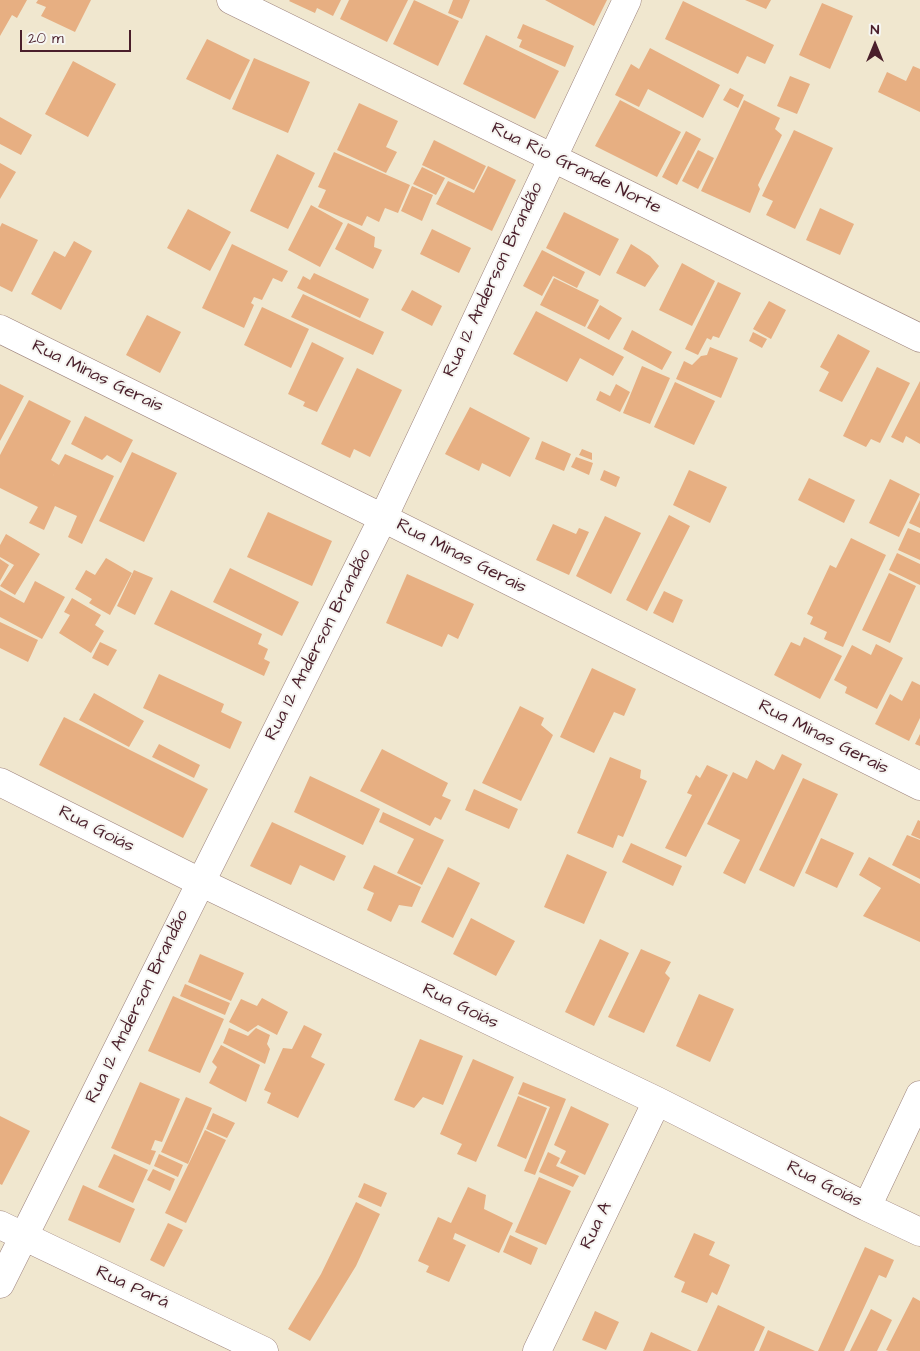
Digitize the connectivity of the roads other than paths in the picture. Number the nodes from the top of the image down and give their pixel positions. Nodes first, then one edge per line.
1 (231, 0) edge
2 (627, 0) edge
3 (552, 158) junction
4 (0, 329) edge
5 (920, 338) edge
6 (383, 518) junction
7 (0, 782) edge
8 (920, 786) edge
9 (200, 882) junction
10 (920, 1095) edge
11 (658, 1101) junction
12 (867, 1207) junction
13 (0, 1225) edge
14 (920, 1232) edge
15 (24, 1237) junction
16 (0, 1284) edge
17 (264, 1351) edge
18 (537, 1351) edge

1 - 3 street, Rua Rio Grande Norte
2 - 3 street, Rua 12 Anderson Brandão
3 - 5 street, Rua Rio Grande Norte
3 - 6 street, Rua 12 Anderson Brandão
4 - 6 street, Rua Minas Gerais
6 - 8 street, Rua Minas Gerais
6 - 9 street, Rua 12 Anderson Brandão
7 - 9 street, Rua Goiás
9 - 11 street, Rua Goiás
9 - 15 street, Rua 12 Anderson Brandão
10 - 12 street
11 - 12 street, Rua Goiás
11 - 18 street, Rua A
12 - 14 street, Rua Goiás
13 - 15 street, Rua Pará
15 - 16 street, Rua 12 Anderson Brandão
15 - 17 street, Rua Pará

